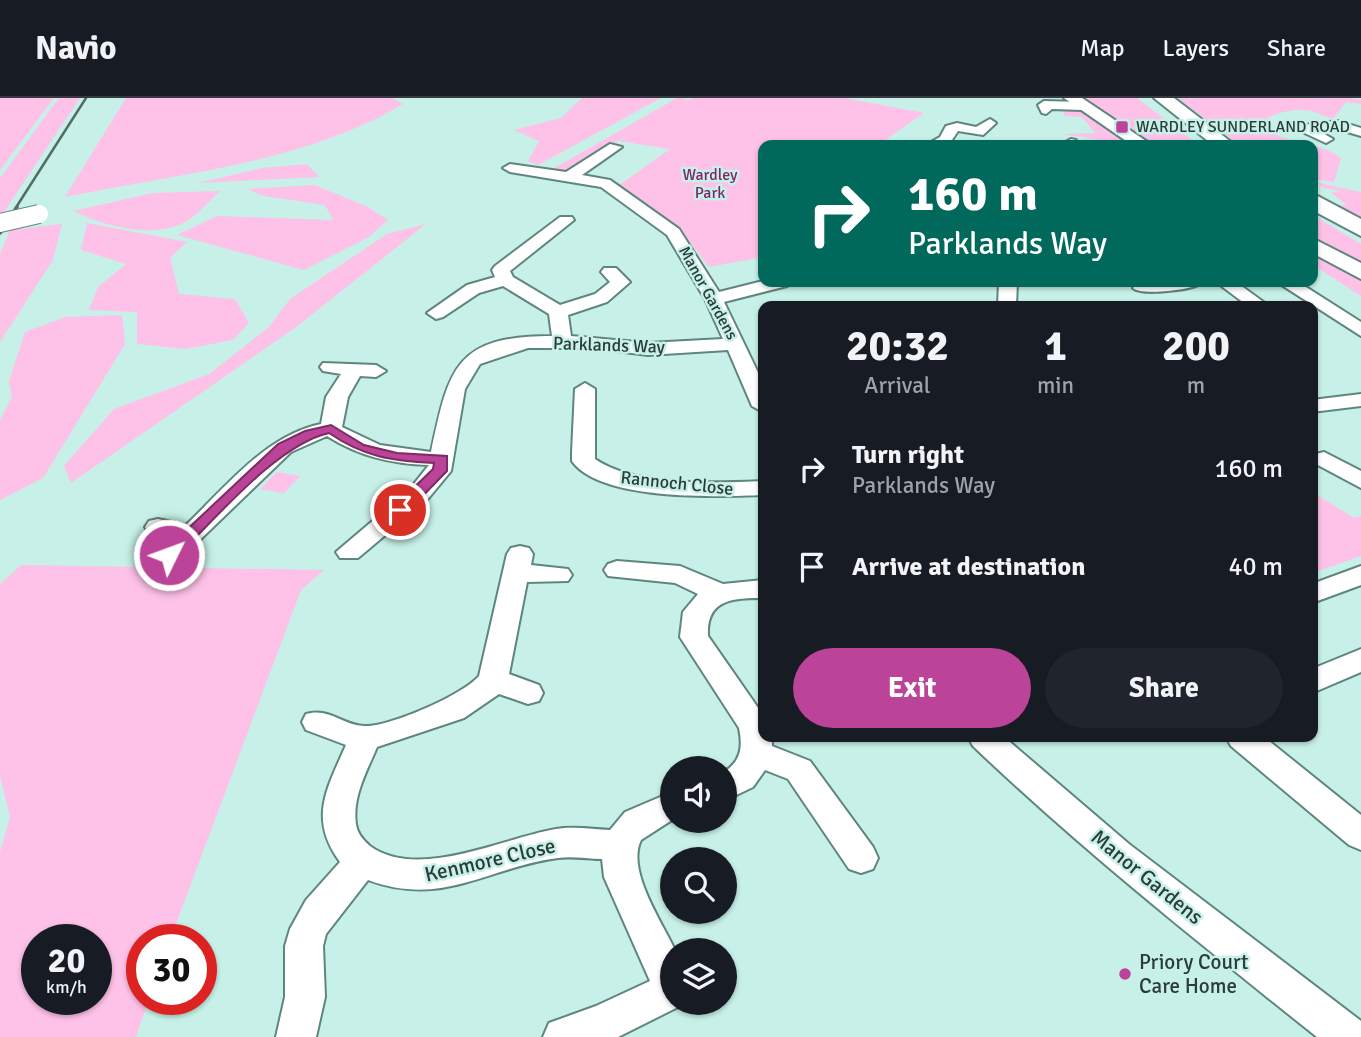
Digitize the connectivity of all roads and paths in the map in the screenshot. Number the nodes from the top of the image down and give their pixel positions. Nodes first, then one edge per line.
1 (1150, 98) edge
2 (1163, 98) edge
3 (1077, 102) edge
4 (1046, 110) dead end
5 (990, 123) dead end
6 (1361, 132) edge
7 (1326, 139) dead end
8 (946, 140) edge
9 (1135, 140) edge
10 (1205, 140) edge
11 (1218, 140) edge
12 (615, 147) dead end
13 (516, 169) dead end
14 (562, 176) junction
15 (1318, 204) edge
16 (1318, 213) edge
17 (39, 214) dead end
18 (0, 223) edge
19 (1361, 229) edge
20 (559, 230) dead end
21 (1361, 238) edge
22 (1318, 247) edge
23 (1361, 272) edge
24 (623, 279) dead end
25 (505, 281) junction
26 (761, 287) edge
27 (1151, 287) edge
28 (1232, 287) edge
29 (1294, 287) edge
30 (1142, 288) dead end
31 (714, 299) junction
32 (1253, 301) edge
33 (1316, 301) edge
34 (1318, 302) edge
35 (558, 312) junction
36 (436, 313) dead end
37 (1361, 330) edge
38 (562, 342) junction
39 (736, 344) junction
40 (330, 367) dead end
41 (585, 389) dead end
42 (758, 395) edge
43 (1361, 400) edge
44 (1318, 405) edge
45 (331, 429) junction
46 (442, 459) junction
47 (1324, 459) dead end
48 (1361, 481) edge
49 (758, 489) edge
50 (158, 527) dead end
51 (192, 534) junction
52 (349, 552) dead end
53 (169, 555) dead end
54 (617, 570) dead end
55 (559, 575) dead end
56 (1356, 582) edge
57 (758, 589) edge
58 (1318, 592) edge
59 (719, 593) junction
60 (1361, 660) edge
61 (1318, 679) edge
62 (493, 680) junction
63 (528, 693) dead end
64 (317, 722) dead end
65 (365, 739) junction
66 (989, 742) edge
67 (1248, 742) edge
68 (757, 752) junction
69 (737, 781) edge
70 (660, 811) edge
71 (1361, 835) edge
72 (621, 845) junction
73 (861, 858) dead end
74 (363, 861) junction
75 (660, 961) edge
76 (660, 994) edge
77 (296, 1037) edge
78 (563, 1037) edge
79 (1349, 1037) edge

1 - 10 highway
2 - 11 highway
3 - 4 street
3 - 9 main road
5 - 8 street
6 - 7 street
12 - 14 street
13 - 14 street, Manor Gardens
14 - 31 street, Manor Gardens
15 - 19 highway
16 - 21 highway
17 - 18 street, bridge
20 - 25 street
22 - 23 main road
24 - 35 street
25 - 35 street
25 - 36 street
26 - 31 street
27 - 30 street
28 - 32 street
29 - 33 street
31 - 39 street, Manor Gardens
34 - 37 street
35 - 38 street
38 - 39 street, Parklands Way
38 - 46 street, Parklands Way
39 - 42 street, Manor Gardens
40 - 45 street
41 - 49 street, Rannoch Close
43 - 44 street
45 - 46 street
45 - 51 street
46 - 52 street, Parklands Way
47 - 48 street
50 - 51 street
51 - 53 street
54 - 59 street
55 - 62 street
56 - 58 street
57 - 59 street
59 - 68 street
60 - 61 street
62 - 63 street
62 - 65 street
64 - 65 street
65 - 74 street
66 - 79 street, Manor Gardens
67 - 71 street
68 - 69 street
68 - 73 street
70 - 72 street
72 - 74 street, Kenmore Close
72 - 75 street
74 - 77 street
76 - 78 street

